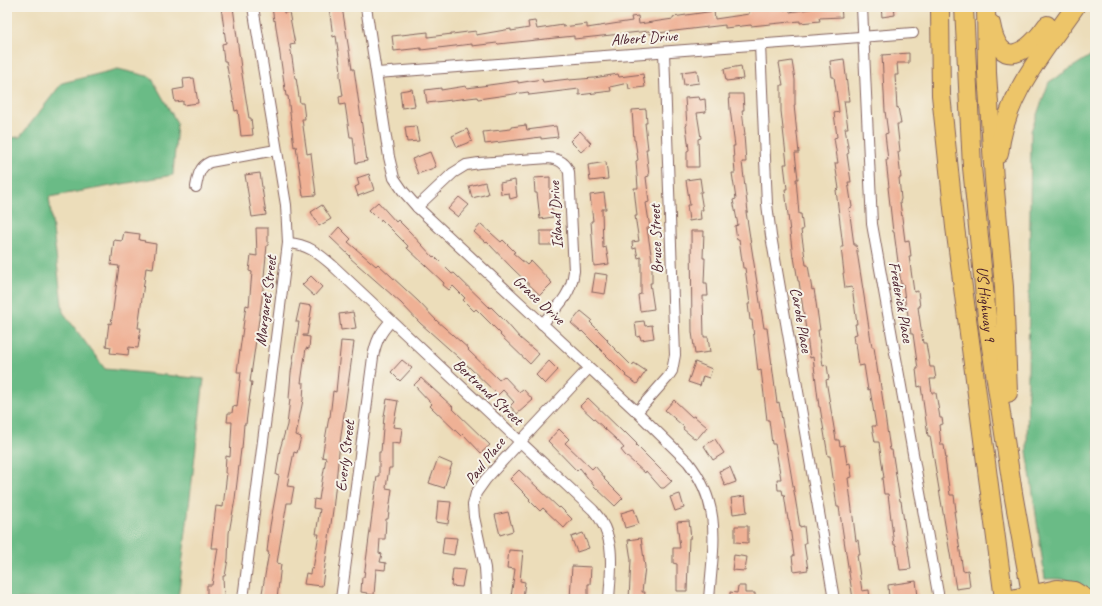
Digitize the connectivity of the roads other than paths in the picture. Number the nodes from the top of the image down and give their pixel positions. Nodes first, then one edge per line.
1 (253, 7) edge
2 (366, 7) edge
3 (862, 7) edge
4 (932, 7) edge
5 (940, 7) edge
6 (964, 7) edge
7 (987, 7) edge
8 (1061, 7) edge
9 (1075, 7) edge
10 (913, 33) dead end
11 (864, 37) junction
12 (760, 45) junction
13 (664, 52) junction
14 (377, 73) junction
15 (941, 95) junction
16 (276, 150) junction
17 (196, 187) dead end
18 (417, 207) junction
19 (1000, 239) junction
20 (288, 243) junction
21 (391, 321) junction
22 (542, 324) junction
23 (589, 368) junction
24 (637, 412) junction
25 (520, 442) junction
26 (1013, 493) junction
27 (1031, 597) edge
28 (243, 599) edge
29 (341, 599) edge
30 (487, 599) edge
31 (609, 599) edge
32 (709, 599) edge
33 (834, 599) edge
34 (939, 599) edge
35 (1004, 599) edge
36 (1012, 599) edge
37 (1086, 599) edge

1 - 16 street, Margaret Street
2 - 14 street, Grace Drive
3 - 11 street, Frederick Place
4 - 15 highway
5 - 15 highway, US Highway 9
6 - 26 highway, US Highway 9
7 - 8 highway
7 - 19 highway
9 - 19 highway
10 - 11 street, Albert Drive
11 - 12 street, Albert Drive
11 - 34 street, Frederick Place
12 - 13 street, Albert Drive
12 - 33 street, Carole Place
13 - 14 street, Albert Drive
13 - 24 street, Bruce Street
14 - 18 street, Grace Drive
15 - 35 highway, US Highway 9
16 - 17 street
16 - 20 street, Margaret Street
18 - 22 street, Grace Drive
18 - 22 street, Island Drive
19 - 26 highway
20 - 21 street, Bertrand Street
20 - 28 street, Margaret Street
21 - 25 street, Bertrand Street
21 - 29 street, Everly Street
22 - 23 street, Grace Drive
23 - 24 street, Grace Drive
23 - 25 street, Paul Place
24 - 32 street, Grace Drive
25 - 30 street, Paul Place
25 - 31 street, Bertrand Street
26 - 27 highway, US Highway 9
27 - 36 highway
27 - 37 highway

